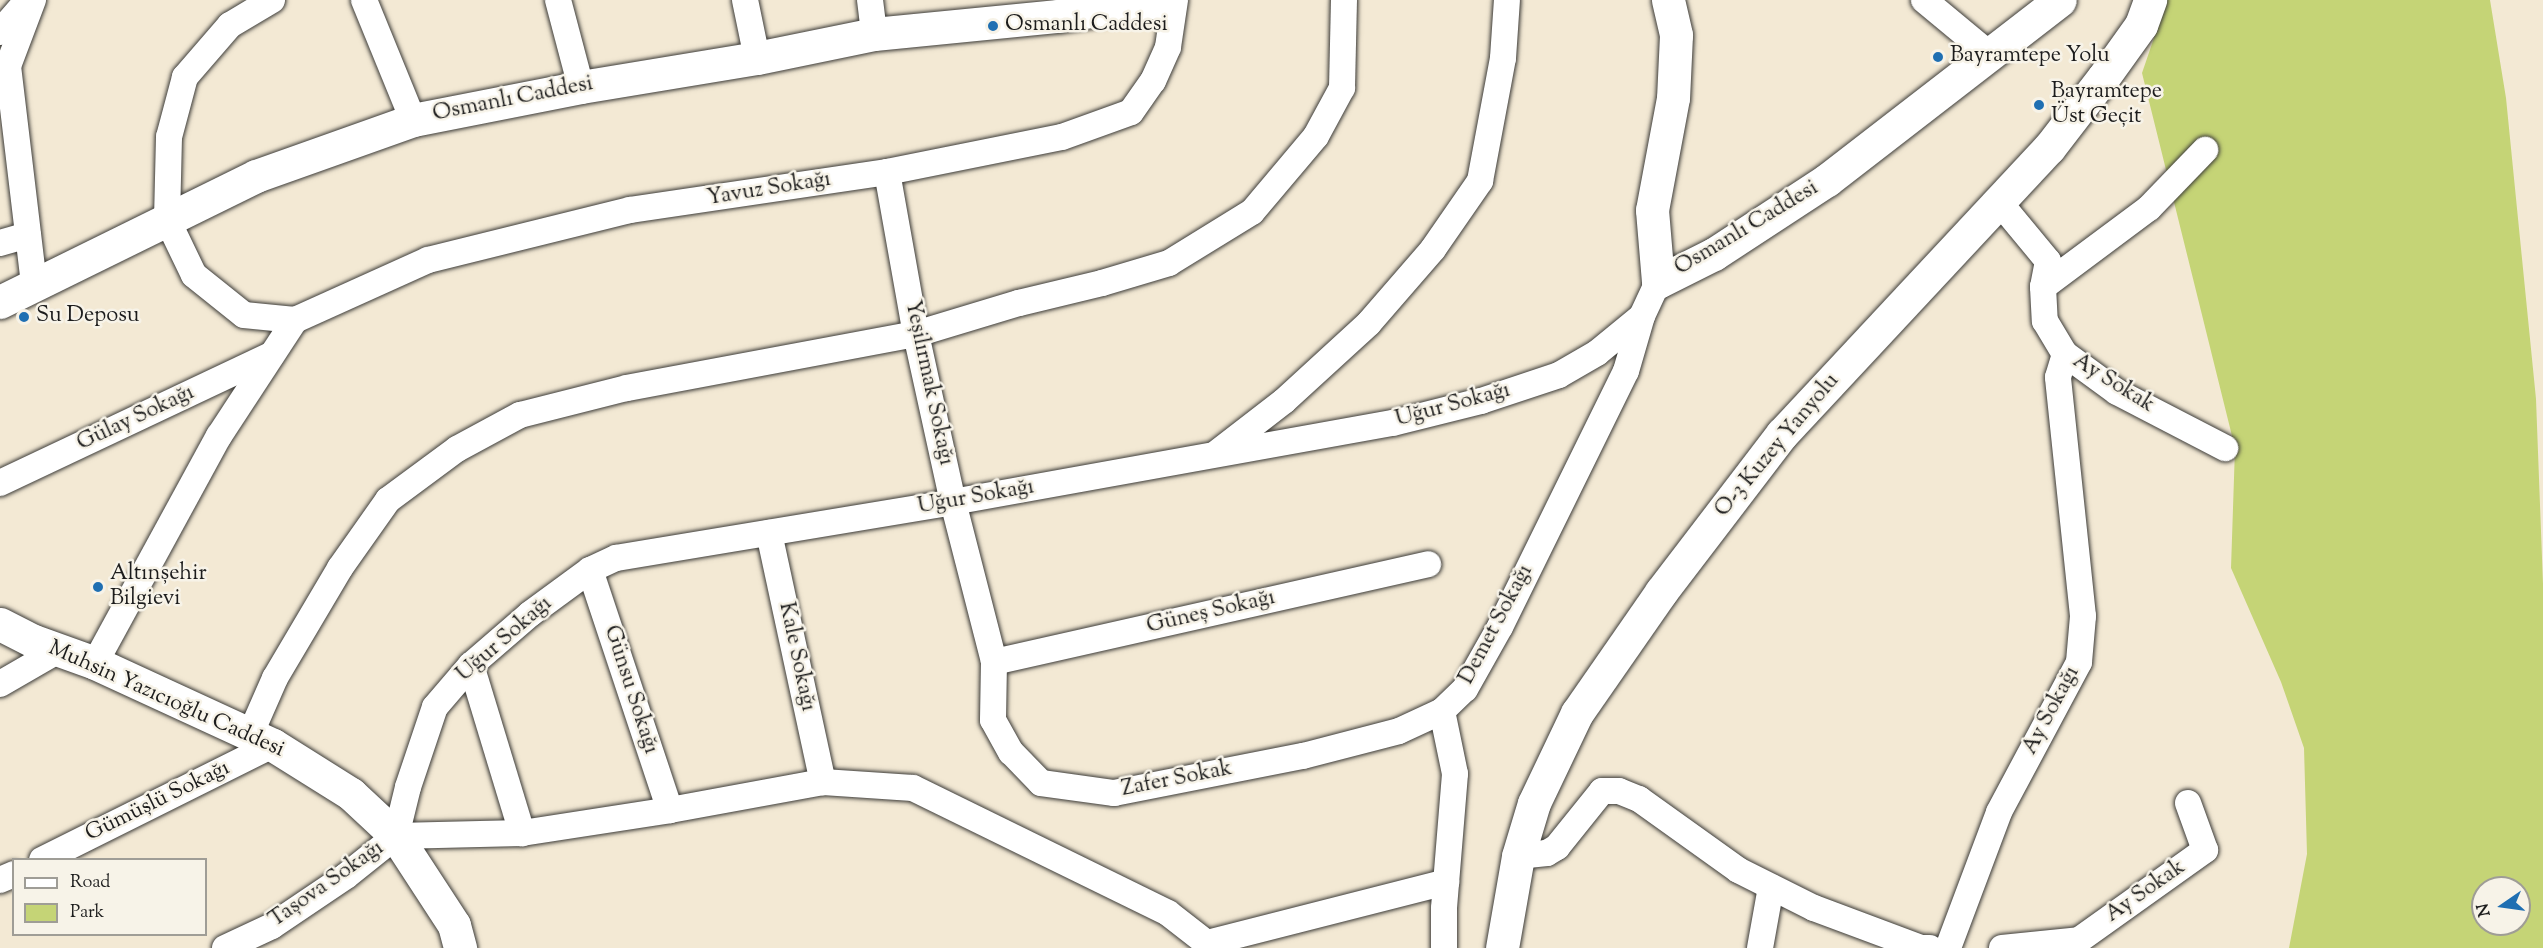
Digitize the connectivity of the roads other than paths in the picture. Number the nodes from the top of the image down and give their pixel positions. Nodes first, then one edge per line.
1 (27, 0) edge
2 (33, 0) edge
3 (272, 0) edge
4 (364, 0) edge
5 (558, 0) edge
6 (745, 0) edge
7 (870, 0) edge
8 (1344, 0) edge
9 (1507, 0) edge
10 (1668, 0) edge
11 (1924, 0) edge
12 (2060, 0) edge
13 (2150, 0) edge
14 (1159, 1) edge
15 (0, 32) edge
16 (874, 34) junction
17 (1989, 54) junction
18 (757, 58) junction
19 (581, 87) junction
20 (413, 120) junction
21 (2205, 150) dead end
22 (887, 172) junction
23 (2000, 203) junction
24 (166, 219) junction
25 (28, 235) junction
26 (0, 243) edge
27 (1658, 282) junction
28 (34, 285) junction
29 (2043, 287) junction
30 (0, 302) edge
31 (1642, 316) junction
32 (295, 320) junction
33 (916, 334) junction
34 (2065, 354) junction
35 (272, 355) junction
36 (2225, 447) dead end
37 (1213, 455) junction
38 (0, 483) edge
39 (953, 502) junction
40 (769, 533) junction
41 (1428, 564) dead end
42 (590, 570) junction
43 (0, 624) edge
44 (59, 650) junction
45 (95, 663) junction
46 (994, 663) junction
47 (471, 665) junction
48 (0, 684) edge
49 (1442, 711) junction
50 (262, 740) junction
51 (823, 782) junction
52 (2188, 803) dead end
53 (670, 810) junction
54 (522, 833) junction
55 (396, 836) junction
56 (1518, 856) junction
57 (46, 858) edge
58 (1446, 882) junction
59 (1772, 887) junction
60 (1210, 946) edge
61 (225, 948) edge
62 (460, 948) edge
63 (1444, 948) edge
64 (1502, 948) edge
65 (1760, 948) edge
66 (1930, 948) edge
67 (1948, 948) edge
68 (2002, 948) edge

1 - 15 street
2 - 25 street
3 - 24 street
4 - 20 street
5 - 19 street
6 - 18 street
7 - 16 street
8 - 33 street
9 - 37 street
10 - 27 main road, Osmanlı Caddesi
11 - 17 street
12 - 17 main road, Osmanlı Caddesi
13 - 23 main road, O-3 Kuzey Yanyolu
14 - 16 main road, Osmanlı Caddesi
14 - 22 street, Yavuz Sokağı
16 - 18 main road, Osmanlı Caddesi
17 - 27 main road, Osmanlı Caddesi
18 - 19 main road, Osmanlı Caddesi
19 - 20 main road, Osmanlı Caddesi
20 - 24 main road, Osmanlı Caddesi
21 - 29 street
22 - 32 street, Yavuz Sokağı
22 - 33 street, Yeşilırmak Sokağı
23 - 29 street, Ay Sokak
23 - 56 main road, O-3 Kuzey Yanyolu
24 - 28 main road, Osmanlı Caddesi
24 - 32 street
25 - 26 street
25 - 28 street
27 - 31 street, Uğur Sokağı
28 - 30 main road, Osmanlı Caddesi
29 - 34 street, Ay Sokak
31 - 37 street, Uğur Sokağı
31 - 49 street, Demet Sokağı
32 - 35 street
33 - 39 street, Yeşilırmak Sokağı
33 - 50 street
34 - 36 street, Ay Sokak
34 - 67 street, Ay Sokağı
35 - 38 street, Gülay Sokağı
35 - 45 street
37 - 39 street, Uğur Sokağı
39 - 40 street, Uğur Sokağı
39 - 46 street, Yeşilırmak Sokağı
40 - 42 street, Uğur Sokağı
40 - 51 street, Kale Sokağı
41 - 46 street, Güneş Sokağı
42 - 47 street, Uğur Sokağı
42 - 53 street, Günsu Sokağı
43 - 44 main road, Muhsin Yazıcıoğlu Caddesi
44 - 45 main road, Muhsin Yazıcıoğlu Caddesi
44 - 48 street
45 - 50 main road, Muhsin Yazıcıoğlu Caddesi
46 - 49 street, Zafer Sokak
47 - 54 street
47 - 55 street, Uğur Sokağı
49 - 58 street
50 - 55 main road, Muhsin Yazıcıoğlu Caddesi
50 - 57 street, Gümüşlü Sokağı
51 - 53 street
51 - 60 street
52 - 68 street, Ay Sokak
53 - 54 street
54 - 55 street
55 - 61 street, Taşova Sokağı
55 - 62 main road, Muhsin Yazıcıoğlu Caddesi
56 - 59 street
56 - 64 main road, O-3 Kuzey Yanyolu
58 - 60 street
58 - 63 street
59 - 65 street
59 - 66 street

